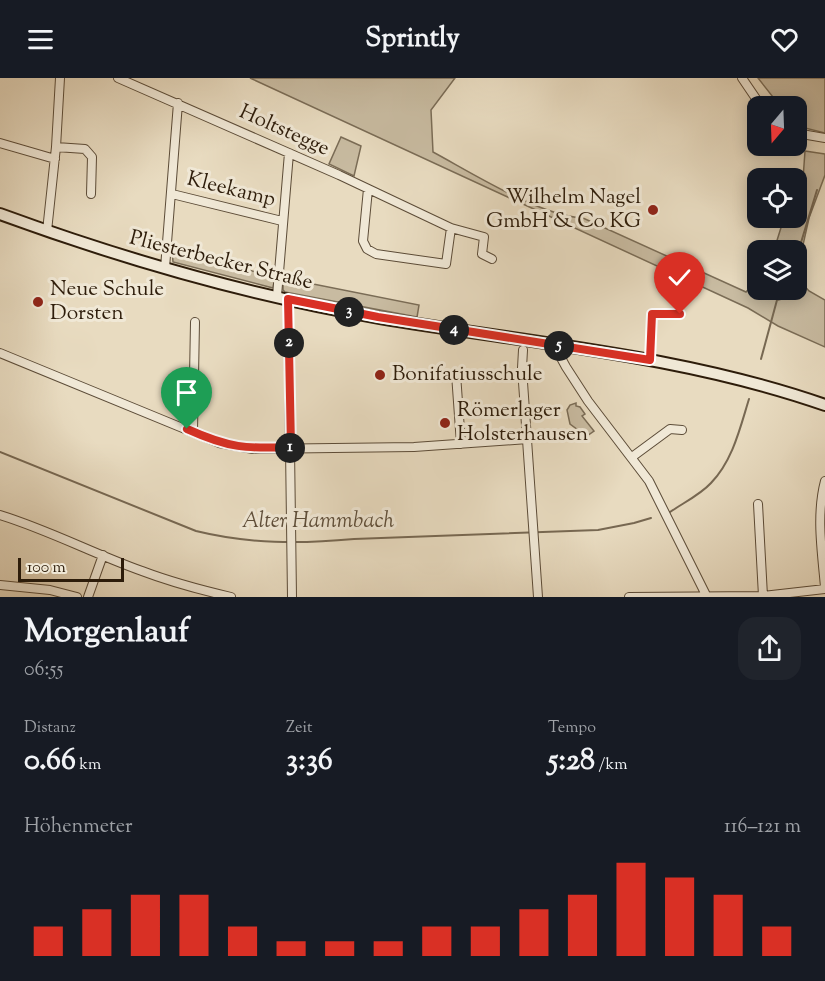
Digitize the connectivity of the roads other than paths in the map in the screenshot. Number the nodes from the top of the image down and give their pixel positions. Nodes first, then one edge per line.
1 (60, 78) edge
2 (118, 78) edge
3 (742, 78) edge
4 (754, 96) edge
5 (178, 103) junction
6 (807, 135) edge
7 (825, 138) edge
8 (0, 144) edge
9 (56, 147) junction
10 (289, 153) junction
11 (55, 159) junction
12 (368, 189) junction
13 (91, 194) dead end
14 (172, 194) junction
15 (0, 214) edge
16 (282, 221) junction
17 (451, 228) junction
18 (46, 231) junction
19 (492, 258) dead end
20 (165, 268) junction
21 (277, 296) junction
22 (288, 299) junction
23 (680, 314) dead end
24 (195, 322) dead end
25 (558, 346) junction
26 (523, 350) dead end
27 (0, 353) edge
28 (650, 360) junction
29 (456, 374) dead end
30 (825, 405) edge
31 (682, 430) dead end
32 (193, 431) junction
33 (528, 439) junction
34 (462, 444) junction
35 (291, 447) junction
36 (632, 457) junction
37 (825, 481) edge
38 (758, 504) dead end
39 (0, 515) edge
40 (103, 555) junction
41 (0, 585) edge
42 (821, 591) edge
43 (707, 596) edge
44 (763, 596) edge
45 (77, 597) edge
46 (88, 597) edge
47 (231, 597) edge
48 (292, 597) edge
49 (538, 597) edge
50 (629, 597) edge

1 - 9 street
2 - 5 street, Holtstegge
3 - 4 street
5 - 10 street, Holtstegge
5 - 14 street
6 - 7 street
8 - 11 street
9 - 11 street
9 - 13 street
10 - 12 street, Holtstegge
10 - 16 street
11 - 18 street
12 - 17 street, Holtstegge
12 - 17 street
14 - 16 street, Kleekamp
14 - 20 street
15 - 18 main road, Pliesterbecker Straße
16 - 21 street
17 - 19 street, Holtstegge
18 - 20 main road, Pliesterbecker Straße
20 - 21 main road, Pliesterbecker Straße
21 - 22 main road, Pliesterbecker Straße
22 - 25 main road, Pliesterbecker Straße
22 - 35 street
23 - 28 street
24 - 32 street
25 - 28 main road, Pliesterbecker Straße
25 - 36 street
26 - 33 street
27 - 32 street
28 - 30 main road, Pliesterbecker Straße
29 - 34 street
31 - 36 street
32 - 35 street
33 - 34 street
33 - 49 street
34 - 35 street
35 - 48 street
36 - 43 street
37 - 42 street
38 - 44 street
39 - 40 street
40 - 46 street
40 - 47 street
41 - 45 street
42 - 44 street
43 - 44 street
43 - 50 street

